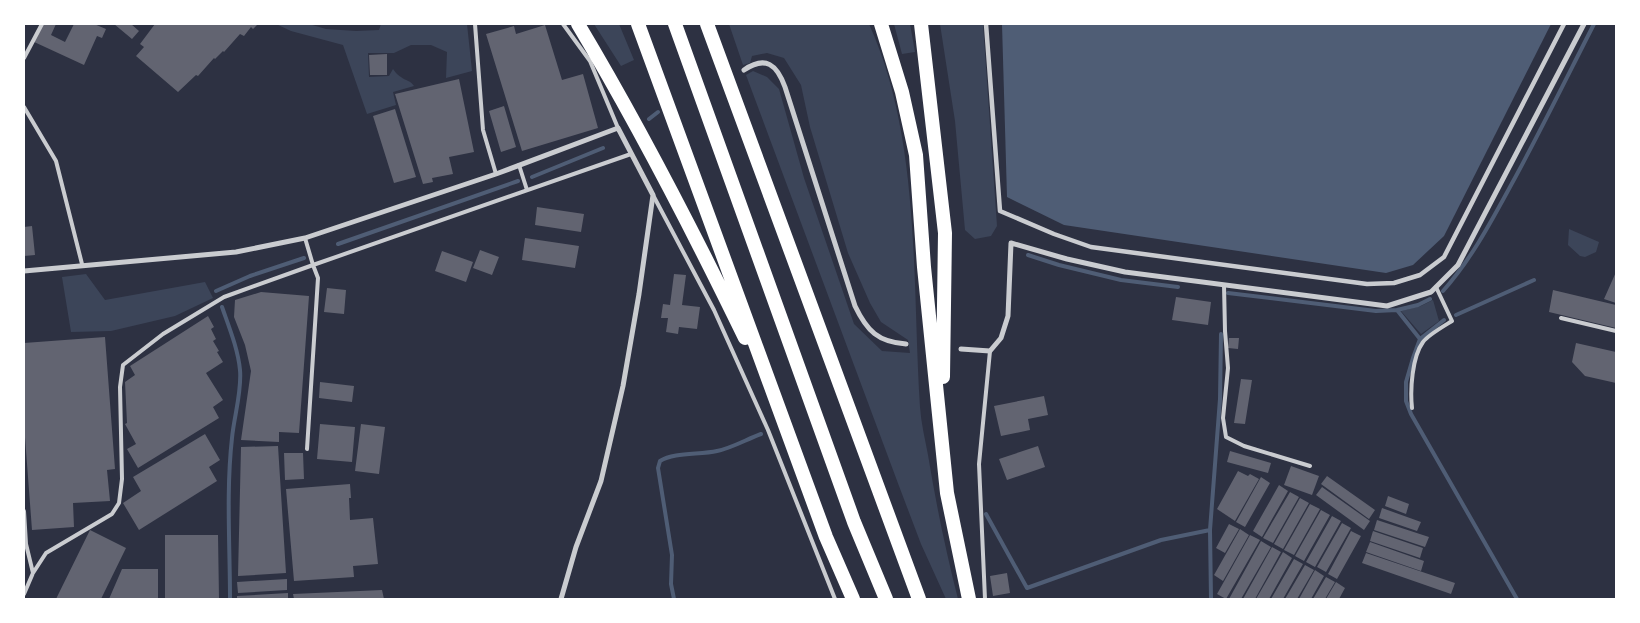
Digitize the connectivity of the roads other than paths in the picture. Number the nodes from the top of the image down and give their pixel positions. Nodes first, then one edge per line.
1 (42, 24) edge
2 (476, 24) edge
3 (563, 24) edge
4 (578, 24) edge
5 (630, 24) edge
6 (638, 24) edge
7 (675, 24) edge
8 (707, 24) edge
9 (881, 24) edge
10 (921, 24) edge
11 (986, 24) edge
12 (1564, 24) edge
13 (1584, 24) edge
14 (24, 58) edge
15 (744, 70) dead end
16 (664, 96) junction
17 (24, 107) edge
18 (618, 128) junction
19 (631, 154) junction
20 (519, 165) junction
21 (496, 174) junction
22 (528, 190) junction
23 (653, 195) junction
24 (305, 238) junction
25 (82, 264) junction
26 (313, 265) junction
27 (24, 271) edge
28 (1224, 285) junction
29 (1436, 287) junction
30 (1561, 318) dead end
31 (1616, 331) edge
32 (906, 344) dead end
33 (961, 349) dead end
34 (990, 351) junction
35 (779, 408) junction
36 (1412, 408) dead end
37 (942, 437) junction
38 (307, 449) dead end
39 (1310, 466) dead end
40 (24, 511) edge
41 (33, 573) junction
42 (24, 594) edge
43 (561, 599) edge
44 (836, 599) edge
45 (853, 599) edge
46 (886, 599) edge
47 (919, 599) edge
48 (969, 599) edge
49 (985, 599) edge

1 - 14 lane
2 - 21 lane
3 - 18 lane
4 - 35 highway
5 - 16 highway
6 - 16 highway
7 - 46 highway
8 - 47 highway
9 - 37 highway
10 - 37 highway
11 - 12 street
13 - 29 street
15 - 32 street
16 - 35 highway
17 - 25 lane
18 - 19 street
18 - 20 street
19 - 22 lane
19 - 23 street
20 - 21 street
20 - 22 lane
21 - 24 street
22 - 26 lane
23 - 43 street
23 - 44 lane
24 - 25 street
24 - 26 lane
25 - 27 street
26 - 38 lane
26 - 41 lane
28 - 29 street
28 - 34 street
28 - 39 lane
29 - 36 lane
30 - 31 lane
33 - 34 street
34 - 49 lane
35 - 45 highway
37 - 48 highway
40 - 41 lane
41 - 42 lane

